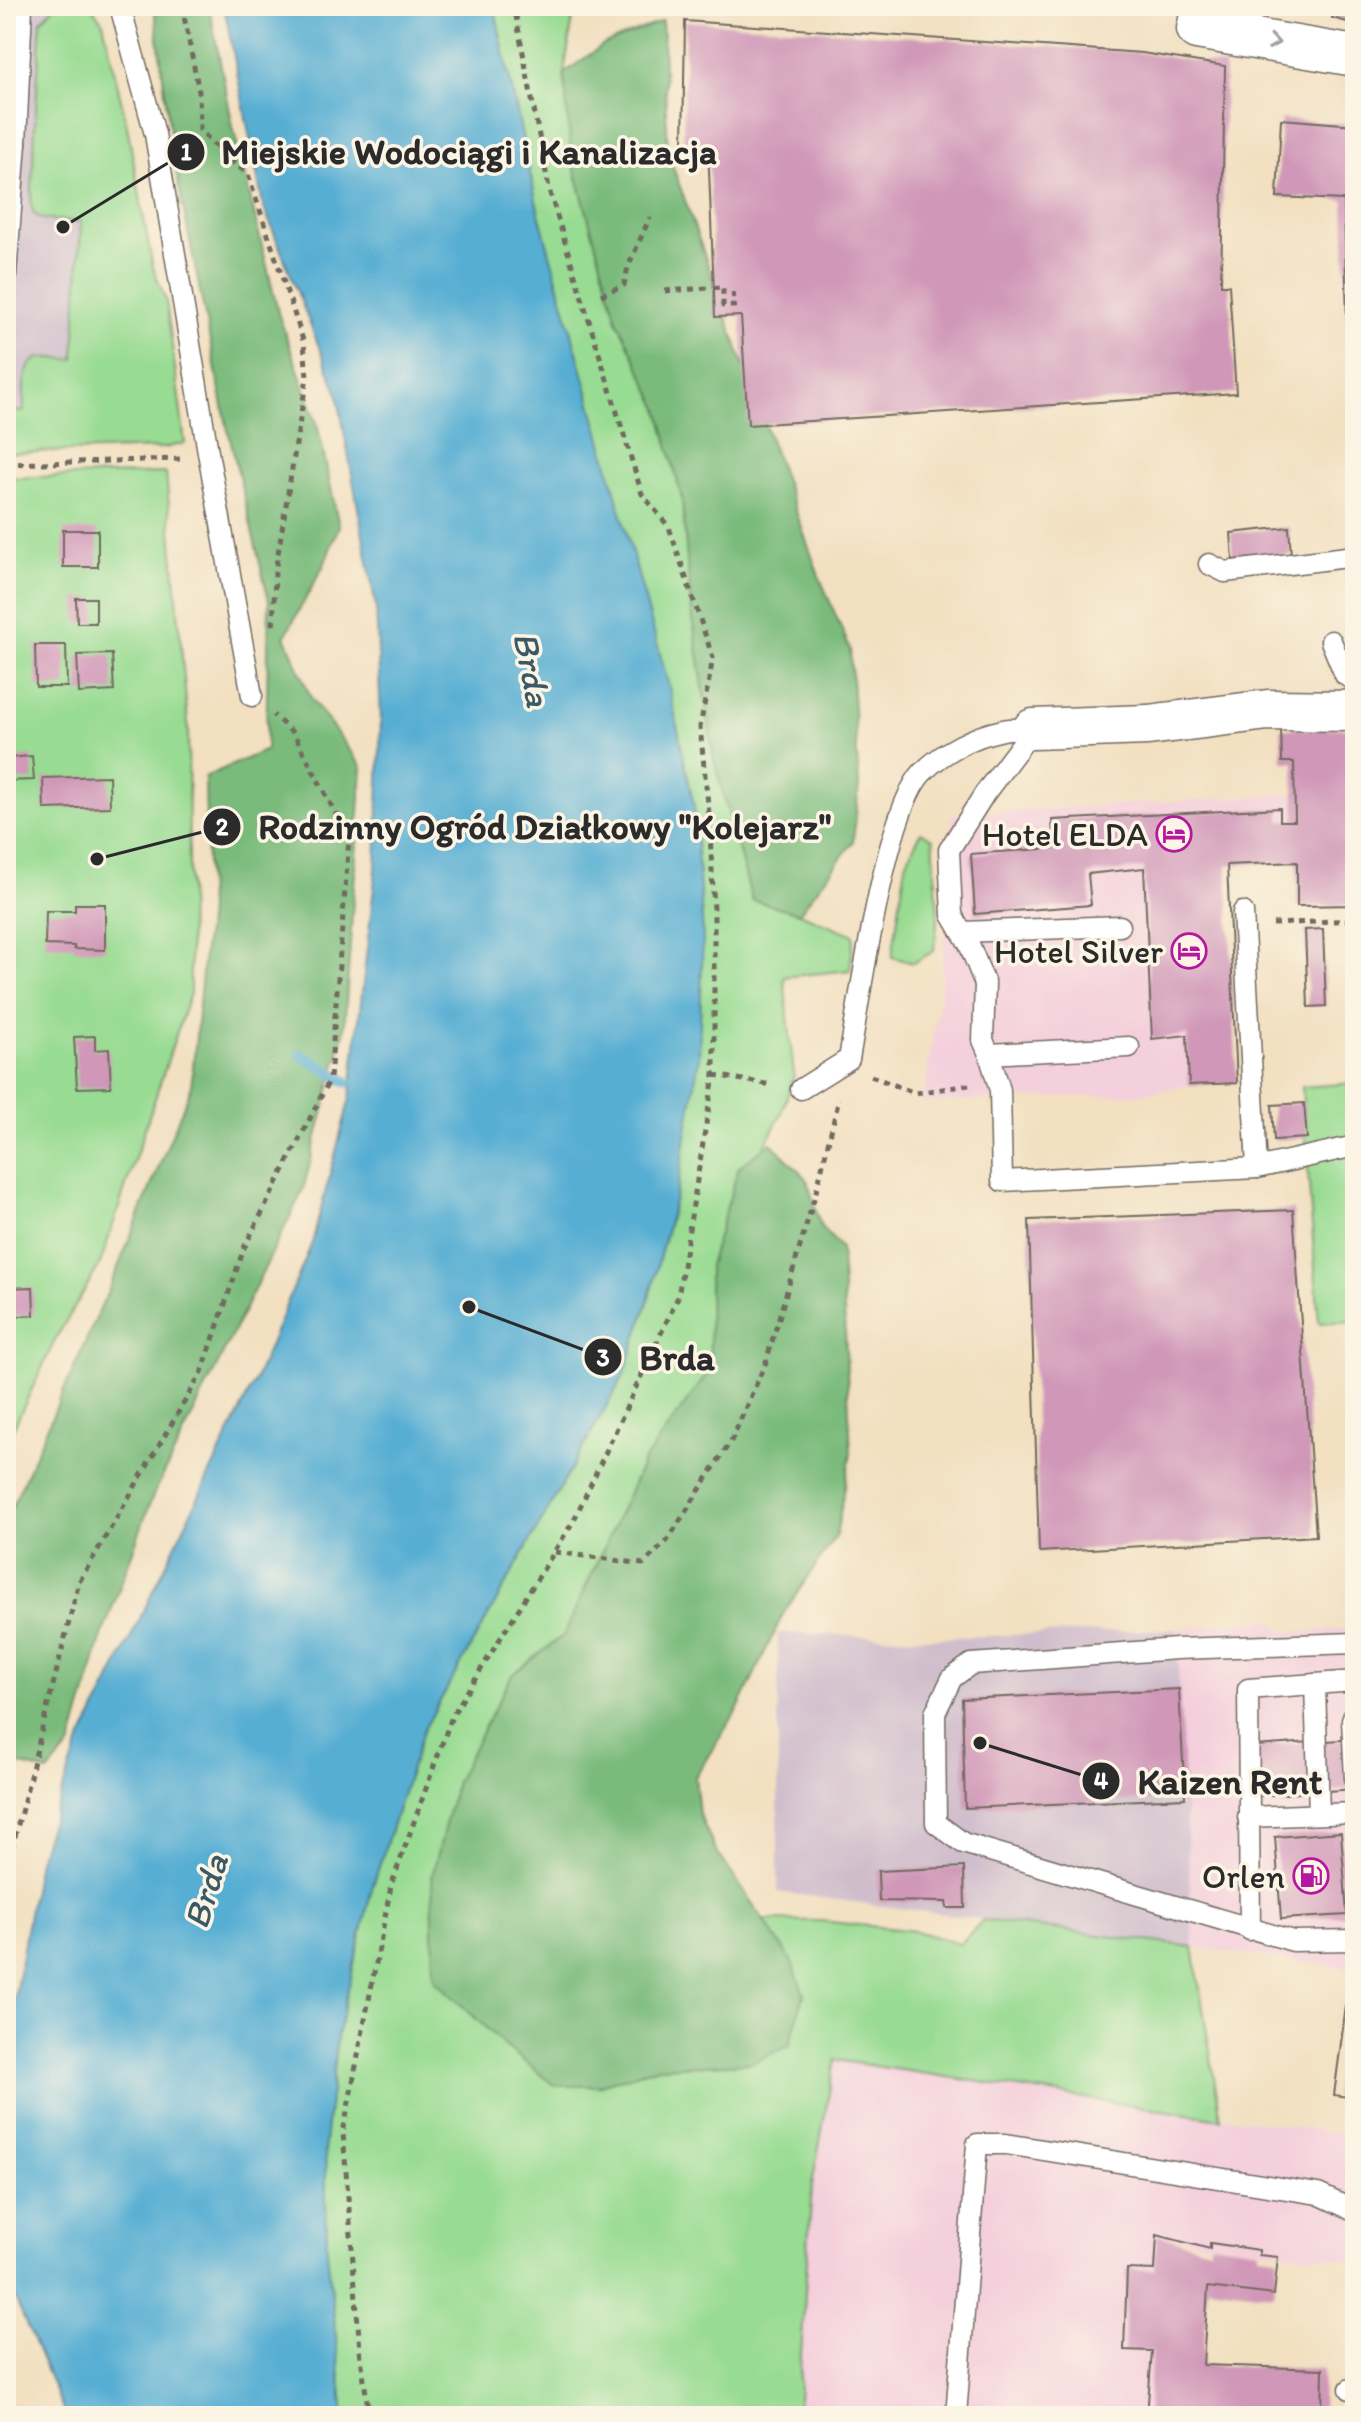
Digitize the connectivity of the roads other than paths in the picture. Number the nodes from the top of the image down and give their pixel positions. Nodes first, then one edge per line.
1 (22, 6) edge
2 (120, 6) edge
3 (1199, 18) edge
4 (1355, 56) edge
5 (11, 142) edge
6 (6, 275) edge
7 (1355, 556) edge
8 (1209, 564) dead end
9 (1331, 641) dead end
10 (1355, 681) edge
11 (252, 696) road end
12 (1355, 711) edge
13 (1033, 729) junction
14 (1243, 919) road end
15 (1120, 926) dead end
16 (962, 932) junction
17 (1129, 1047) dead end
18 (989, 1054) junction
19 (801, 1089) road end
20 (1355, 1146) edge
21 (1257, 1168) junction
22 (1355, 1643) edge
23 (1355, 1681) edge
24 (1315, 1684) junction
25 (1355, 1711) edge
26 (1355, 1778) edge
27 (1355, 1813) edge
28 (1319, 1814) junction
29 (1248, 1817) junction
30 (1250, 1930) junction
31 (1355, 1940) edge
32 (1355, 2211) edge
33 (956, 2416) edge

1 - 5 lane
2 - 11 lane
3 -> 4 street
5 - 6 lane
7 - 8 lane
9 - 10 lane
12 - 13 street
13 - 16 lane
13 - 19 lane
14 - 21 lane
15 - 16 lane
16 - 18 lane
17 - 18 lane
18 - 21 lane
20 - 21 lane
22 - 30 lane
23 - 24 lane
24 - 28 lane
24 - 29 lane
25 - 26 lane
27 - 28 lane
28 - 29 lane
29 - 30 lane
30 - 31 lane
32 - 33 lane

